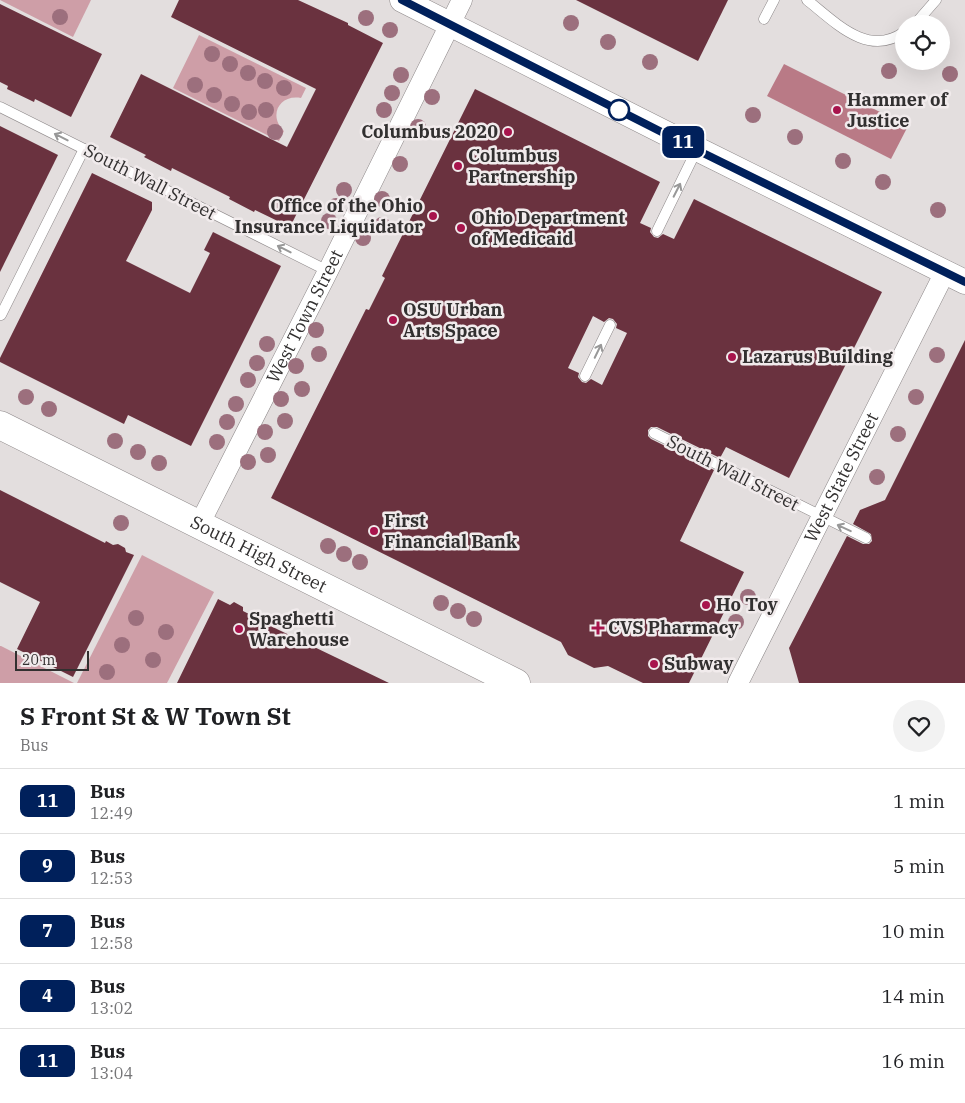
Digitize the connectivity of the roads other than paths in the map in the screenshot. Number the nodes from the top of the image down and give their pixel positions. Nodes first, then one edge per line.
1 (402, 0) edge
2 (462, 0) edge
3 (774, 0) edge
4 (807, 0) edge
5 (936, 0) edge
6 (923, 15) edge
7 (764, 19) dead end
8 (450, 24) junction
9 (895, 38) edge
10 (0, 107) edge
11 (84, 149) junction
12 (697, 150) junction
13 (657, 231) dead end
14 (328, 271) junction
15 (955, 277) edge
16 (1, 315) dead end
17 (610, 325) dead end
18 (585, 376) dead end
19 (0, 425) edge
20 (654, 433) dead end
21 (822, 517) junction
22 (199, 525) junction
23 (866, 538) dead end
24 (516, 683) edge
25 (738, 683) edge

1 - 8 street
2 - 8 street, West Town Street
3 - 7 lane
4 - 9 lane
5 - 6 lane
8 - 12 street
8 - 14 street, West Town Street
11 -> 10 lane, South Wall Street
14 -> 11 lane, South Wall Street
11 - 16 lane
13 -> 12 lane
12 - 15 street
14 - 22 street, West Town Street
15 - 21 street, West State Street
18 -> 17 lane
19 - 22 main road, South High Street
20 - 21 lane, South Wall Street
23 -> 21 lane, South Wall Street
21 - 25 street, West State Street
22 - 24 main road, South High Street

